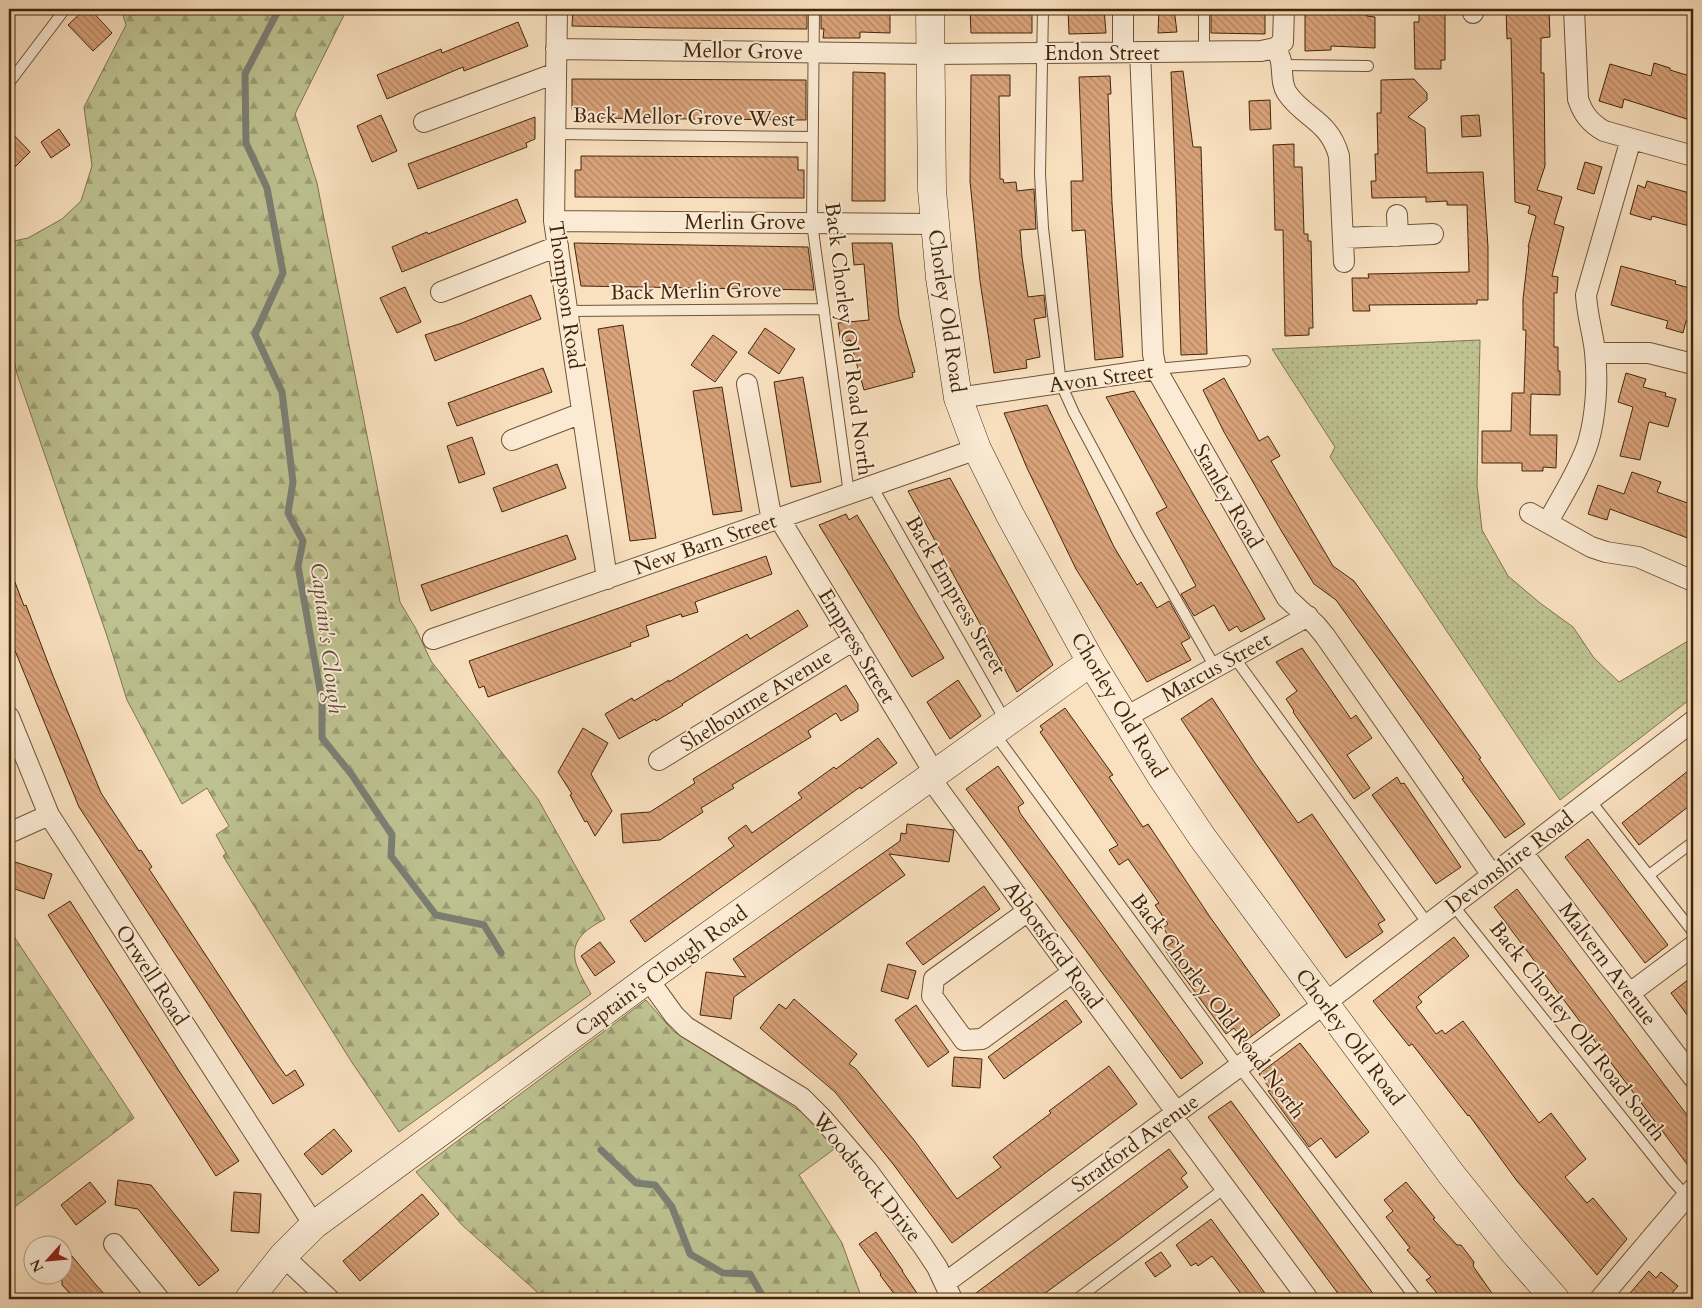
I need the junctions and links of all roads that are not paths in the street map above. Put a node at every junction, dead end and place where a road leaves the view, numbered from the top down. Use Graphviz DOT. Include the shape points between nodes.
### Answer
graph roads {
  1 [pos="65,9"];
  2 [pos="557,9"];
  3 [pos="814,9"];
  4 [pos="930,9"];
  5 [pos="1043,9"];
  6 [pos="1123,9"];
  7 [pos="1204,9"];
  8 [pos="1284,9"];
  9 [pos="1574,9"];
  10 [pos="556,49"];
  11 [pos="813,52"];
  12 [pos="1131,52"];
  13 [pos="1204,52"];
  14 [pos="1043,53"];
  15 [pos="930,54"];
  16 [pos="1278,57"];
  17 [pos="1368,66"];
  18 [pos="556,72"];
  19 [pos="9,83"];
  20 [pos="424,122"];
  21 [pos="555,134"];
  22 [pos="812,137"];
  23 [pos="1631,139"];
  24 [pos="1693,156"];
  25 [pos="1397,215"];
  26 [pos="554,221"];
  27 [pos="812,223"];
  28 [pos="935,224"];
  29 [pos="1433,234"];
  30 [pos="1398,236"];
  31 [pos="1344,238"];
  32 [pos="558,246"];
  33 [pos="1344,262"];
  34 [pos="442,292"];
  35 [pos="824,309"];
  36 [pos="567,311"];
  37 [pos="1595,353"];
  38 [pos="1245,361"];
  39 [pos="1693,364"];
  40 [pos="1156,369"];
  41 [pos="747,384"];
  42 [pos="1061,384"];
  43 [pos="958,398"];
  44 [pos="582,413"];
  45 [pos="512,440"];
  46 [pos="977,449"];
  47 [pos="872,486"];
  48 [pos="849,494"];
  49 [pos="776,520"];
  50 [pos="607,579"];
  51 [pos="1693,580"];
  52 [pos="1308,616"];
  53 [pos="433,640"];
  54 [pos="854,640"];
  55 [pos="1234,657"];
  56 [pos="1091,662"];
  57 [pos="1215,667"];
  58 [pos="9,717"];
  59 [pos="1124,718"];
  60 [pos="1693,721"];
  61 [pos="1000,727"];
  62 [pos="659,760"];
  63 [pos="932,776"];
  64 [pos="1590,800"];
  65 [pos="49,815"];
  66 [pos="9,833"];
  67 [pos="1693,842"];
  68 [pos="1522,852"];
  69 [pos="1492,875"];
  70 [pos="1649,875"];
  71 [pos="1453,905"];
  72 [pos="1028,911"];
  73 [pos="1428,924"];
  74 [pos="1693,932"];
  75 [pos="1693,946"];
  76 [pos="1073,972"];
  77 [pos="648,979"];
  78 [pos="1630,994"];
  79 [pos="1324,1004"];
  80 [pos="1239,1067"];
  81 [pos="1693,1076"];
  82 [pos="1174,1114"];
  83 [pos="1225,1188"];
  84 [pos="1691,1196"];
  85 [pos="314,1225"];
  86 [pos="114,1244"];
  87 [pos="283,1256"];
  88 [pos="948,1291"];
  89 [pos="159,1299"];
  90 [pos="249,1299"];
  91 [pos="329,1299"];
  92 [pos="1077,1299"];
  93 [pos="1308,1299"];
  94 [pos="1416,1299"];
  95 [pos="1555,1299"];
  96 [pos="1600,1299"];
  1 -- 19 [label="lane"];
  2 -- 10 [label="street, Thompson Road"];
  3 -- 11 [label="lane, Back Chorley Old Road North"];
  4 -- 15 [label="main road, Chorley Old Road"];
  5 -- 14 [label="lane"];
  6 -- 12 [label="street, Stanley Road"];
  7 -- 13 [label="lane"];
  8 -- 16 [label="street" via="1284,38"];
  9 -- 23 [label="street" via="1577,87 1582,110 1598,128"];
  10 -- 11 [label="street, Mellor Grove"];
  10 -- 18 [label="street, Thompson Road"];
  11 -- 15 [label="street, Mellor Grove"];
  11 -- 22 [label="lane, Back Chorley Old Road North"];
  12 -- 13 [label="street, Endon Street"];
  12 -- 14 [label="street, Endon Street"];
  12 -- 40 [label="street, Stanley Road"];
  13 -- 16 [label="street, Endon Street" via="1261,51"];
  14 -- 15 [label="street, Endon Street"];
  14 -- 42 [label="lane" via="1040,174"];
  15 -- 28 [label="main road, Chorley Old Road"];
  16 -- 17 [label="lane, Endon Street"];
  16 -- 31 [label="street" via="1286,91 1336,143"];
  18 -- 20 [label="street"];
  18 -- 21 [label="street, Thompson Road"];
  21 -- 22 [label="lane, Back Mellor Grove West"];
  21 -- 26 [label="street, Thompson Road"];
  22 -- 27 [label="lane, Back Chorley Old Road North"];
  23 -- 24 [label="street"];
  23 -- 37 [label="street" via="1586,295"];
  25 -- 30 [label="street"];
  26 -- 27 [label="street, Merlin Grove"];
  26 -- 32 [label="street, Thompson Road"];
  27 -- 28 [label="street, Merlin Grove"];
  27 -- 35 [label="lane, Back Chorley Old Road North"];
  28 -- 43 [label="main road, Chorley Old Road" via="945,320"];
  29 -- 30 [label="street"];
  30 -- 31 [label="street"];
  31 -- 33 [label="street"];
  32 -- 34 [label="street"];
  32 -- 36 [label="street, Thompson Road"];
  35 -- 36 [label="lane, Back Merlin Grove"];
  35 -- 48 [label="lane, Back Chorley Old Road North"];
  36 -- 44 [label="street, Thompson Road"];
  37 -- 39 [label="street" via="1650,352"];
  37 -- 51 [label="street" via="1595,404 1587,444 1581,460 1539,517 1591,547 1638,557"];
  38 -- 40 [label="lane, Avon Street"];
  40 -- 42 [label="street, Avon Street"];
  40 -- 52 [label="street, Stanley Road" via="1279,586 1287,598"];
  41 -- 49 [label="street"];
  42 -- 43 [label="street, Avon Street"];
  42 -- 57 [label="lane" via="1138,533"];
  43 -- 46 [label="main road, Chorley Old Road"];
  44 -- 45 [label="street"];
  44 -- 50 [label="street, Thompson Road"];
  46 -- 47 [label="street, New Barn Street"];
  46 -- 56 [label="main road, Chorley Old Road"];
  47 -- 48 [label="street, New Barn Street"];
  47 -- 61 [label="lane, Back Empress Street"];
  48 -- 49 [label="street, New Barn Street"];
  49 -- 50 [label="street, New Barn Street"];
  49 -- 54 [label="street, Empress Street"];
  50 -- 53 [label="street, New Barn Street"];
  52 -- 55 [label="street, Marcus Street"];
  52 -- 69 [label="street, Stanley Road"];
  54 -- 62 [label="street, Shelbourne Avenue"];
  54 -- 63 [label="street, Empress Street"];
  55 -- 57 [label="street, Marcus Street"];
  55 -- 73 [label="lane"];
  56 -- 59 [label="main road, Chorley Old Road"];
  56 -- 61 [label="main road, Captain's Clough Road"];
  57 -- 59 [label="street, Marcus Street"];
  58 -- 65 [label="street, Orwell Road"];
  59 -- 79 [label="main road, Chorley Old Road" via="1202,837"];
  60 -- 64 [label="street, Devonshire Road"];
  61 -- 63 [label="main road, Captain's Clough Road"];
  61 -- 80 [label="lane, Back Chorley Old Road North"];
  63 -- 72 [label="street, Abbotsford Road"];
  63 -- 77 [label="main road, Captain's Clough Road"];
  64 -- 68 [label="street, Devonshire Road"];
  64 -- 70 [label="lane"];
  65 -- 66 [label="street"];
  65 -- 85 [label="street, Orwell Road"];
  67 -- 70 [label="lane"];
  68 -- 69 [label="street, Devonshire Road"];
  68 -- 78 [label="street, Malvern Avenue"];
  69 -- 71 [label="street, Devonshire Road"];
  70 -- 74 [label="lane"];
  71 -- 73 [label="street, Devonshire Road"];
  71 -- 84 [label="lane, Back Chorley Old Road South" via="1672,1180"];
  72 -- 76 [label="street, Abbotsford Road"];
  72 -- 76 [label="street" via="934,979 932,996 964,1040 982,1039"];
  73 -- 79 [label="street, Devonshire Road"];
  75 -- 78 [label="street"];
  76 -- 82 [label="street, Abbotsford Road"];
  77 -- 85 [label="main road, Captain's Clough Road"];
  77 -- 88 [label="street, Woodstock Drive" via="686,1027 802,1098 822,1118 845,1143 923,1246"];
  78 -- 81 [label="street, Malvern Avenue"];
  79 -- 80 [label="street, Stratford Avenue"];
  79 -- 95 [label="main road, Chorley Old Road" via="1451,1174"];
  80 -- 82 [label="street, Stratford Avenue"];
  80 -- 94 [label="lane, Back Chorley Old Road North"];
  82 -- 83 [label="street, Abbotsford Road"];
  82 -- 88 [label="street, Stratford Avenue"];
  83 -- 92 [label="lane"];
  83 -- 93 [label="street, Abbotsford Road"];
  84 -- 96 [label="street"];
  85 -- 87 [label="main road, Captain's Clough Road"];
  86 -- 89 [label="street"];
  87 -- 90 [label="main road, Captain's Clough Road"];
  87 -- 91 [label="street"];
}
